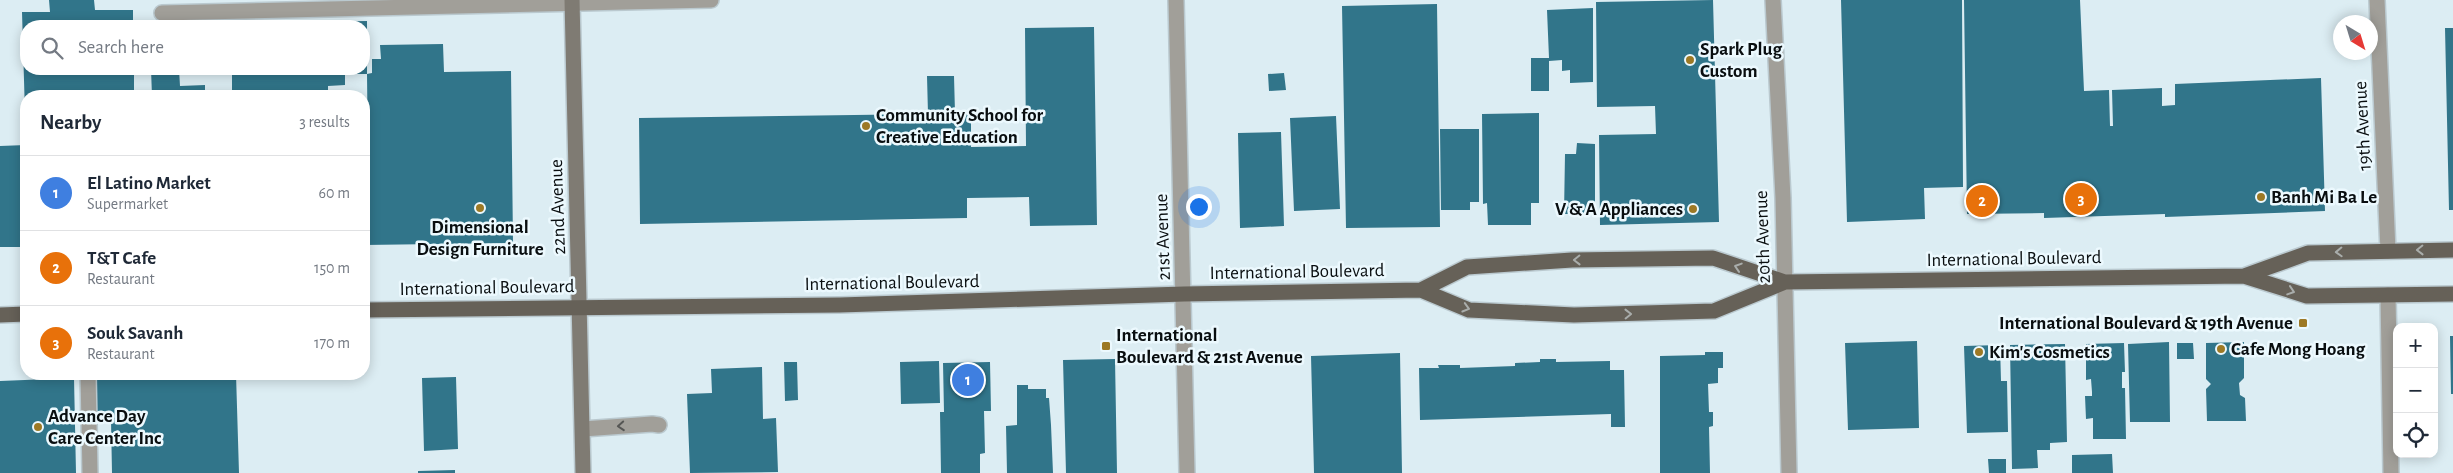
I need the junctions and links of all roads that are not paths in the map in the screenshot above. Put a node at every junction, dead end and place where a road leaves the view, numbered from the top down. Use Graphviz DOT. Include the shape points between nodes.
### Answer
graph roads {
  1 [pos="711,0"];
  2 [pos="1176,0"];
  3 [pos="1773,0"];
  4 [pos="2377,0"];
  5 [pos="572,1"];
  6 [pos="162,13"];
  7 [pos="2453,250"];
  8 [pos="2388,251"];
  9 [pos="2244,276"];
  10 [pos="1785,282"];
  11 [pos="1421,290"];
  12 [pos="1184,294"];
  13 [pos="2453,294"];
  14 [pos="2388,295"];
  15 [pos="581,307"];
  16 [pos="370,310"];
  17 [pos="20,314"];
  18 [pos="0,315"];
  19 [pos="88,380"];
  20 [pos="659,425"];
  21 [pos="583,429"];
  22 [pos="90,473"];
  23 [pos="583,473"];
  24 [pos="1188,473"];
  25 [pos="1789,473"];
  26 [pos="2390,473"];
  1 -- 5 [label="street"];
  2 -- 12 [label="street, 21st Avenue"];
  3 -- 10 [label="street, 20th Avenue"];
  4 -- 8 [label="street, 19th Avenue"];
  5 -- 6 [label="street"];
  5 -- 15 [label="main road, 22nd Avenue"];
  7 -- 8 [label="main road, International Boulevard, one-way"];
  8 -- 9 [label="main road, International Boulevard, one-way" via="2308,253"];
  9 -- 10 [label="main road, International Boulevard"];
  9 -- 14 [label="main road, International Boulevard, one-way" via="2307,296"];
  10 -- 11 [label="main road, International Boulevard, one-way" via="1713,258 1572,260 1467,267"];
  11 -- 10 [label="main road, International Boulevard, one-way" via="1469,310 1593,314 1714,312"];
  10 -- 25 [label="street, 20th Avenue"];
  11 -- 12 [label="main road, International Boulevard"];
  12 -- 15 [label="main road, International Boulevard" via="840,305"];
  12 -- 24 [label="street, 21st Avenue"];
  13 -- 14 [label="main road, International Boulevard"];
  14 -- 26 [label="street"];
  15 -- 16 [label="main road, International Boulevard"];
  15 -- 21 [label="main road, 22nd Avenue"];
  17 -- 18 [label="main road"];
  19 -- 22 [label="street"];
  20 -- 21 [label="street, one-way"];
  21 -- 23 [label="main road, 22nd Avenue"];
}
